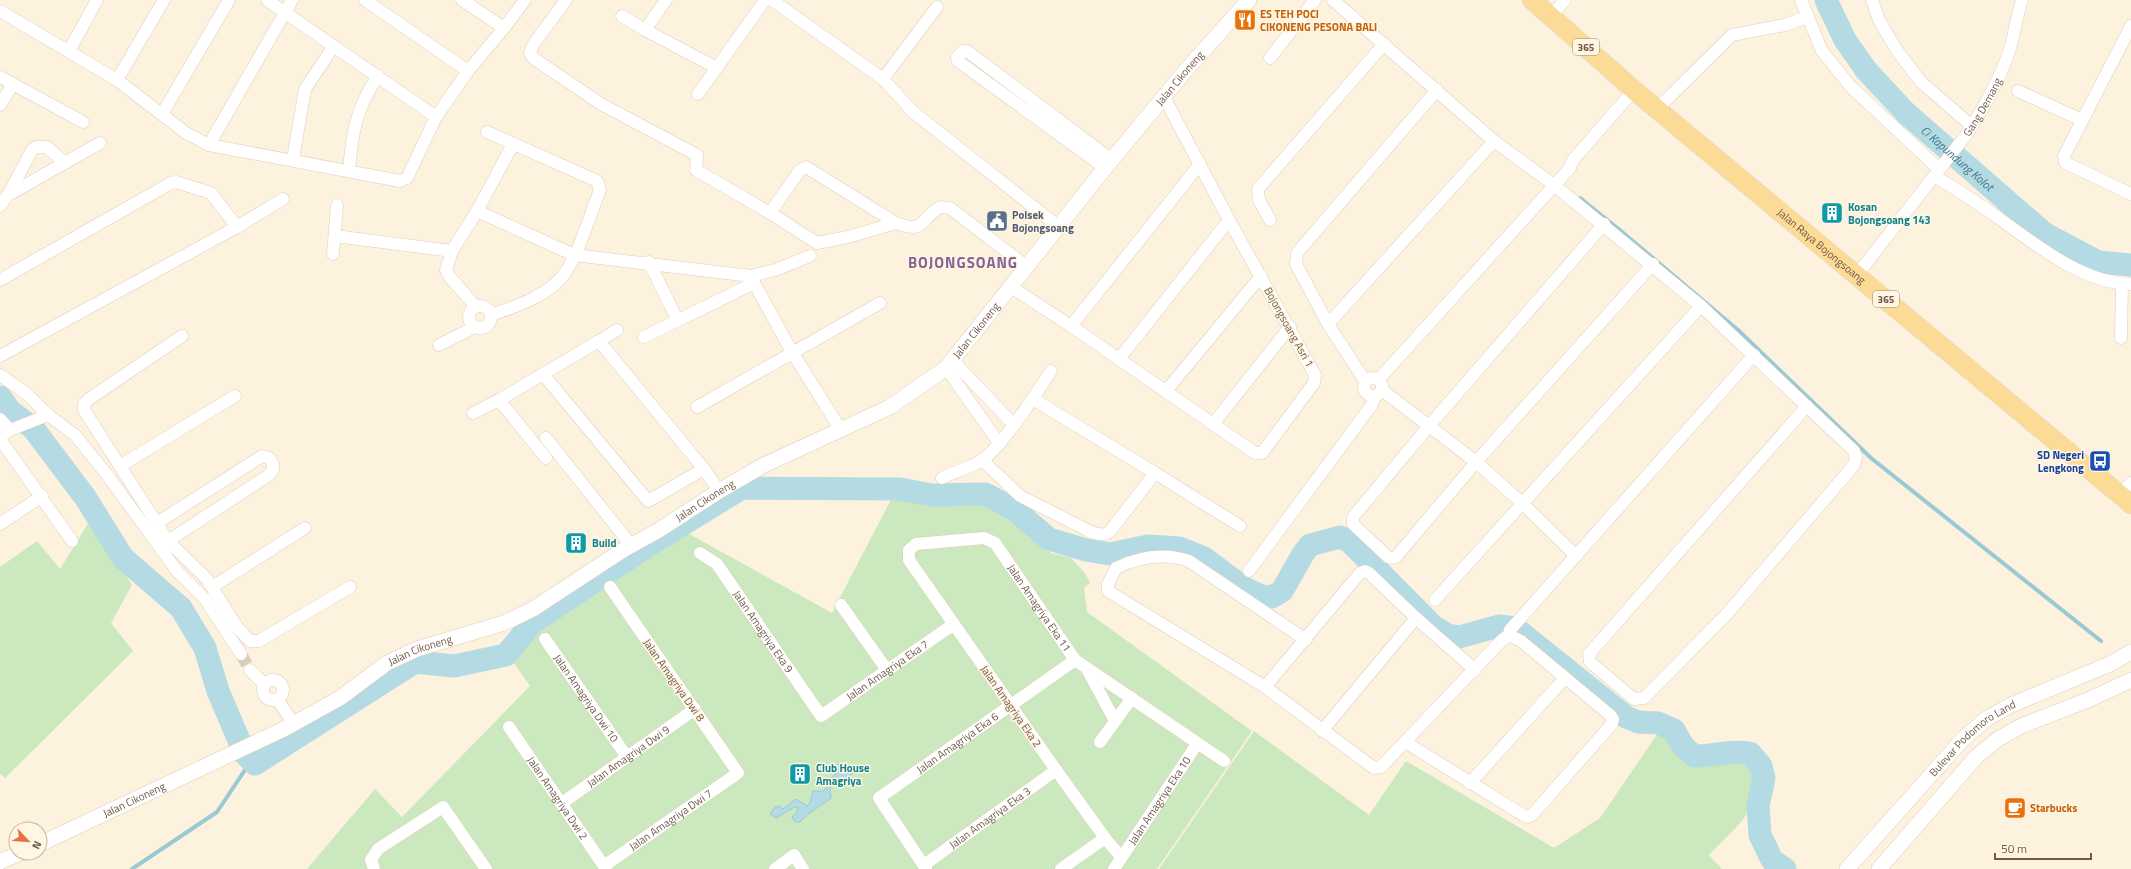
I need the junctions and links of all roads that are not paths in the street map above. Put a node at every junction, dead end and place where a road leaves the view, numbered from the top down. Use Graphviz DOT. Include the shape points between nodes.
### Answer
graph roads {
  1 [pos="164,0"];
  2 [pos="229,0"];
  3 [pos="267,0"];
  4 [pos="292,0"];
  5 [pos="365,0"];
  6 [pos="462,0"];
  7 [pos="526,0"];
  8 [pos="567,0"];
  9 [pos="666,0"];
  10 [pos="765,0"];
  11 [pos="772,0"];
  12 [pos="1249,0"];
  13 [pos="1315,0"];
  14 [pos="1333,0"];
  15 [pos="1532,0"];
  16 [pos="1565,0"];
  17 [pos="1801,0"];
  18 [pos="1872,0"];
  19 [pos="2022,0"];
  20 [pos="93,2"];
  21 [pos="937,7"];
  22 [pos="0,11"];
  23 [pos="285,12"];
  24 [pos="622,16"];
  25 [pos="1551,16"];
  26 [pos="1807,17"];
  27 [pos="2131,26"];
  28 [pos="504,28"];
  29 [pos="645,30"];
  30 [pos="1384,44"];
  31 [pos="334,46"];
  32 [pos="69,52"];
  33 [pos="1270,58"];
  34 [pos="717,68"];
  35 [pos="468,71"];
  36 [pos="378,76"];
  37 [pos="0,77"];
  38 [pos="883,79"];
  39 [pos="117,80"];
  40 [pos="12,84"];
  41 [pos="1437,90"];
  42 [pos="2018,91"];
  43 [pos="1637,92"];
  44 [pos="698,94"];
  45 [pos="1164,96"];
  46 [pos="0,105"];
  47 [pos="1658,109"];
  48 [pos="162,114"];
  49 [pos="436,117"];
  50 [pos="2082,120"];
  51 [pos="83,122"];
  52 [pos="1972,126"];
  53 [pos="488,132"];
  54 [pos="1494,141"];
  55 [pos="100,143"];
  56 [pos="513,144"];
  57 [pos="210,145"];
  58 [pos="293,159"];
  59 [pos="65,162"];
  60 [pos="1108,164"];
  61 [pos="1200,164"];
  62 [pos="349,170"];
  63 [pos="1939,170"];
  64 [pos="1554,185"];
  65 [pos="2131,194"];
  66 [pos="8,195"];
  67 [pos="283,199"];
  68 [pos="337,205"];
  69 [pos="0,206"];
  70 [pos="477,211"];
  71 [pos="770,213"];
  72 [pos="1229,220"];
  73 [pos="1270,220"];
  74 [pos="896,223"];
  75 [pos="1604,224"];
  76 [pos="237,227"];
  77 [pos="1059,227"];
  78 [pos="334,236"];
  79 [pos="452,251"];
  80 [pos="333,254"];
  81 [pos="574,255"];
  82 [pos="810,256"];
  83 [pos="649,262"];
  84 [pos="1653,264"];
  85 [pos="1027,267"];
  86 [pos="1857,275"];
  87 [pos="1261,276"];
  88 [pos="0,280"];
  89 [pos="753,280"];
  90 [pos="2127,284"];
  91 [pos="1011,287"];
  92 [pos="880,303"];
  93 [pos="1701,306"];
  94 [pos="476,307"];
  95 [pos="491,316"];
  96 [pos="677,319"];
  97 [pos="1328,324"];
  98 [pos="1071,326"];
  99 [pos="475,327"];
  100 [pos="1290,327"];
  101 [pos="617,330"];
  102 [pos="182,336"];
  103 [pos="644,336"];
  104 [pos="2121,338"];
  105 [pos="599,341"];
  106 [pos="439,344"];
  107 [pos="792,352"];
  108 [pos="1754,355"];
  109 [pos="0,356"];
  110 [pos="1119,359"];
  111 [pos="950,365"];
  112 [pos="1051,371"];
  113 [pos="0,374"];
  114 [pos="543,374"];
  115 [pos="1365,381"];
  116 [pos="1379,388"];
  117 [pos="1166,391"];
  118 [pos="236,396"];
  119 [pos="1033,398"];
  120 [pos="499,400"];
  121 [pos="697,406"];
  122 [pos="1807,406"];
  123 [pos="473,413"];
  124 [pos="48,415"];
  125 [pos="0,419"];
  126 [pos="1013,424"];
  127 [pos="1213,424"];
  128 [pos="1429,426"];
  129 [pos="841,430"];
  130 [pos="7,433"];
  131 [pos="546,438"];
  132 [pos="999,443"];
  133 [pos="546,458"];
  134 [pos="982,460"];
  135 [pos="1476,462"];
  136 [pos="120,466"];
  137 [pos="704,469"];
  138 [pos="1155,472"];
  139 [pos="942,478"];
  140 [pos="719,491"];
  141 [pos="2127,494"];
  142 [pos="42,496"];
  143 [pos="1522,503"];
  144 [pos="0,524"];
  145 [pos="1240,526"];
  146 [pos="305,528"];
  147 [pos="162,532"];
  148 [pos="152,539"];
  149 [pos="72,541"];
  150 [pos="995,543"];
  151 [pos="631,545"];
  152 [pos="700,553"];
  153 [pos="1576,556"];
  154 [pos="1249,571"];
  155 [pos="350,586"];
  156 [pos="212,587"];
  157 [pos="610,587"];
  158 [pos="1435,600"];
  159 [pos="841,605"];
  160 [pos="1416,618"];
  161 [pos="954,624"];
  162 [pos="1513,629"];
  163 [pos="545,639"];
  164 [pos="1306,640"];
  165 [pos="2131,652"];
  166 [pos="241,654"];
  167 [pos="1076,660"];
  168 [pos="1087,668"];
  169 [pos="250,670"];
  170 [pos="887,670"];
  171 [pos="1475,670"];
  172 [pos="1565,678"];
  173 [pos="2131,680"];
  174 [pos="1265,687"];
  175 [pos="1132,698"];
  176 [pos="1012,706"];
  177 [pos="695,709"];
  178 [pos="821,716"];
  179 [pos="1115,721"];
  180 [pos="294,724"];
  181 [pos="509,727"];
  182 [pos="1322,731"];
  183 [pos="1100,742"];
  184 [pos="1405,742"];
  185 [pos="1198,744"];
  186 [pos="627,757"];
  187 [pos="1224,761"];
  188 [pos="1056,770"];
  189 [pos="738,773"];
  190 [pos="1470,783"];
  191 [pos="562,803"];
  192 [pos="1105,838"];
  193 [pos="48,840"];
  194 [pos="1863,851"];
  195 [pos="1122,857"];
  196 [pos="605,867"];
  197 [pos="925,867"];
  198 [pos="1880,868"];
  199 [pos="374,869"];
  200 [pos="486,869"];
  201 [pos="775,869"];
  202 [pos="804,869"];
  203 [pos="1061,869"];
  204 [pos="1114,869"];
  205 [pos="1846,869"];
  1 -- 39 [label="street"];
  2 -- 48 [label="street"];
  3 -- 23 [label="street"];
  4 -- 23 [label="street"];
  5 -- 35 [label="street"];
  6 -- 28 [label="street"];
  7 -- 28 [label="street"];
  8 -- 71 [label="street" via="533,44 530,53 533,58 601,104 697,155 696,170"];
  9 -- 29 [label="street"];
  10 -- 34 [label="street"];
  11 -- 38 [label="street"];
  12 -- 45 [label="street, Jalan Cikoneng"];
  13 -- 33 [label="street"];
  14 -- 30 [label="street"];
  15 -- 25 [label="main road, Jalan Raya Bojongsoang / 365"];
  16 -- 25 [label="street"];
  17 -- 26 [label="street"];
  18 -- 52 [label="street" via="1879,20 1898,52 1921,82"];
  19 -- 52 [label="street, Gang Demang" via="2011,46 2002,70"];
  20 -- 32 [label="street"];
  21 -- 38 [label="street"];
  22 -- 32 [label="street"];
  23 -- 31 [label="street"];
  23 -- 57 [label="street"];
  24 -- 29 [label="street"];
  25 -- 43 [label="main road, Jalan Raya Bojongsoang / 365"];
  26 -- 47 [label="street" via="1784,25 1732,35"];
  26 -- 63 [label="street" via="1822,51 1851,87"];
  27 -- 50 [label="street"];
  28 -- 35 [label="street"];
  29 -- 34 [label="street"];
  30 -- 41 [label="street"];
  30 -- 73 [label="street" via="1258,189 1259,200"];
  31 -- 36 [label="street"];
  31 -- 58 [label="street" via="304,89"];
  32 -- 39 [label="street"];
  34 -- 44 [label="street"];
  35 -- 49 [label="street"];
  36 -- 49 [label="street"];
  36 -- 62 [label="street" via="367,92 355,121"];
  37 -- 40 [label="street"];
  38 -- 77 [label="street" via="912,112"];
  39 -- 48 [label="street"];
  40 -- 46 [label="street"];
  40 -- 51 [label="street"];
  41 -- 54 [label="street"];
  41 -- 97 [label="street" via="1297,253 1296,264"];
  42 -- 50 [label="street"];
  43 -- 47 [label="main road, Jalan Raya Bojongsoang / 365"];
  43 -- 64 [label="street" via="1578,164 1570,168"];
  45 -- 60 [label="street, Jalan Cikoneng"];
  45 -- 61 [label="street, Bojongsoang Asri 1"];
  47 -- 86 [label="main road, Jalan Raya Bojongsoang / 365"];
  48 -- 57 [label="street" via="186,133"];
  49 -- 62 [label="street" via="407,178 400,181"];
  50 -- 65 [label="street" via="2064,156 2065,162"];
  52 -- 63 [label="street, Gang Demang"];
  53 -- 56 [label="street"];
  54 -- 64 [label="street"];
  54 -- 97 [label="street"];
  55 -- 59 [label="street"];
  56 -- 70 [label="street"];
  56 -- 81 [label="street" via="597,180 600,185"];
  57 -- 58 [label="street"];
  58 -- 62 [label="street"];
  59 -- 66 [label="street"];
  59 -- 66 [label="street" via="47,147 36,147"];
  60 -- 60 [label="street" via="958,60 963,51 967,51"];
  60 -- 77 [label="street, Jalan Cikoneng"];
  61 -- 72 [label="street, Bojongsoang Asri 1"];
  61 -- 98 [label="street"];
  63 -- 86 [label="street, Gang Demang"];
  63 -- 90 [label="street" via="1962,192 2052,255 2088,274"];
  64 -- 75 [label="street"];
  64 -- 116 [label="street"];
  66 -- 69 [label="street"];
  67 -- 76 [label="street"];
  68 -- 78 [label="street"];
  70 -- 79 [label="street"];
  70 -- 81 [label="street"];
  71 -- 74 [label="street" via="817,243"];
  71 -- 74 [label="street" via="800,170 806,167"];
  72 -- 87 [label="street, Bojongsoang Asri 1"];
  72 -- 110 [label="street"];
  74 -- 85 [label="street" via="918,227 940,207 950,208"];
  75 -- 84 [label="street"];
  75 -- 128 [label="street"];
  76 -- 88 [label="street" via="210,193 176,182 171,183"];
  76 -- 109 [label="street"];
  77 -- 85 [label="street, Jalan Cikoneng"];
  78 -- 79 [label="street"];
  78 -- 80 [label="street"];
  79 -- 94 [label="street" via="446,270"];
  81 -- 83 [label="street"];
  81 -- 95 [label="street" via="561,278 524,302"];
  82 -- 89 [label="street"];
  83 -- 89 [label="street"];
  83 -- 96 [label="street"];
  84 -- 93 [label="street"];
  84 -- 135 [label="street"];
  85 -- 91 [label="street, Jalan Cikoneng"];
  86 -- 141 [label="main road, Jalan Raya Bojongsoang / 365"];
  87 -- 100 [label="street, Bojongsoang Asri 1"];
  87 -- 117 [label="street"];
  89 -- 96 [label="street"];
  89 -- 107 [label="street"];
  90 -- 104 [label="street"];
  91 -- 98 [label="street, Bojongsoang Asri 1"];
  91 -- 111 [label="street, Jalan Cikoneng"];
  92 -- 107 [label="street"];
  93 -- 108 [label="street"];
  93 -- 143 [label="street"];
  94 -- 95 [label="street" via="486,307"];
  94 -- 99 [label="street" via="472,309 469,319"];
  95 -- 99 [label="street" via="484,328"];
  96 -- 103 [label="street"];
  97 -- 115 [label="street"];
  98 -- 110 [label="street, Bojongsoang Asri 1"];
  99 -- 106 [label="street"];
  100 -- 127 [label="street"];
  100 -- 127 [label="street, Bojongsoang Asri 1" via="1316,380 1262,453 1255,453"];
  101 -- 105 [label="street"];
  102 -- 136 [label="street" via="84,404 84,410"];
  105 -- 114 [label="street"];
  105 -- 137 [label="street"];
  107 -- 121 [label="street"];
  107 -- 129 [label="street"];
  108 -- 122 [label="street"];
  108 -- 153 [label="street"];
  110 -- 117 [label="street, Bojongsoang Asri 1"];
  111 -- 126 [label="street"];
  111 -- 129 [label="street, Jalan Cikoneng" via="890,407"];
  111 -- 132 [label="street"];
  112 -- 119 [label="street"];
  113 -- 124 [label="street" via="27,394"];
  114 -- 120 [label="street"];
  114 -- 137 [label="street" via="648,501"];
  115 -- 116 [label="street" via="1374,377"];
  115 -- 116 [label="street" via="1363,389 1372,396"];
  116 -- 128 [label="street"];
  116 -- 154 [label="street" via="1371,406"];
  117 -- 127 [label="street, Bojongsoang Asri 1"];
  118 -- 136 [label="street"];
  119 -- 126 [label="street"];
  119 -- 138 [label="street"];
  120 -- 123 [label="street"];
  120 -- 133 [label="street"];
  122 -- 122 [label="street" via="1854,451 1854,465 1726,615 1644,698 1634,699 1590,662 1589,654"];
  124 -- 130 [label="street"];
  124 -- 148 [label="street" via="75,436 108,476"];
  125 -- 130 [label="street"];
  126 -- 132 [label="street"];
  128 -- 135 [label="street"];
  128 -- 135 [label="street" via="1352,520 1353,524 1388,556 1396,557"];
  129 -- 140 [label="street, Jalan Cikoneng" via="764,465"];
  130 -- 142 [label="street"];
  131 -- 151 [label="street"];
  132 -- 134 [label="street"];
  134 -- 138 [label="street" via="1020,496 1091,532 1103,535 1108,534"];
  134 -- 139 [label="street"];
  135 -- 143 [label="street"];
  136 -- 147 [label="street"];
  137 -- 140 [label="street"];
  138 -- 145 [label="street"];
  140 -- 151 [label="street, Jalan Cikoneng"];
  142 -- 144 [label="street"];
  142 -- 149 [label="street"];
  143 -- 153 [label="street"];
  143 -- 158 [label="street"];
  146 -- 156 [label="street"];
  147 -- 147 [label="street" via="269,475 274,464 269,458 262,456"];
  147 -- 148 [label="street"];
  147 -- 156 [label="street"];
  148 -- 166 [label="street" via="177,571 205,599"];
  150 -- 161 [label="street, Jalan Amagriya Eka 2" via="984,538 916,544 909,550 909,560"];
  150 -- 167 [label="street, Jalan Amagriya Eka 11"];
  151 -- 180 [label="street, Jalan Cikoneng" via="534,609 504,622 417,649 388,663 340,698"];
  152 -- 178 [label="street, Jalan Amagriya Eka 9" via="717,564"];
  153 -- 162 [label="street"];
  155 -- 156 [label="street" via="259,641 250,641 237,627"];
  157 -- 177 [label="street, Jalan Amagriya Dwi 8"];
  159 -- 170 [label="street"];
  160 -- 164 [label="street" via="1365,571 1360,573"];
  160 -- 171 [label="street"];
  160 -- 182 [label="street"];
  161 -- 170 [label="street, Jalan Amagriya Eka 7"];
  161 -- 176 [label="street, Jalan Amagriya Eka 2"];
  162 -- 171 [label="street"];
  162 -- 172 [label="street" via="1521,642"];
  163 -- 186 [label="street, Jalan Amagriya Dwi 10"];
  164 -- 174 [label="street"];
  164 -- 174 [label="street" via="1189,561 1174,556 1157,557 1129,562 1116,568 1108,584 1108,591"];
  165 -- 194 [label="street, Bulevar Podomoro Land" via="2110,664 2011,705 1986,719 1963,739"];
  167 -- 168 [label="street, Jalan Amagriya Eka 11"];
  167 -- 176 [label="street, Jalan Amagriya Eka 6"];
  168 -- 175 [label="street, Jalan Amagriya Eka 11"];
  168 -- 179 [label="street, Jalan Amagriya Eka 11"];
  169 -- 180 [label="street" via="264,684 265,697 277,699"];
  170 -- 178 [label="street, Jalan Amagriya Eka 7"];
  171 -- 184 [label="street"];
  172 -- 190 [label="street"];
  172 -- 190 [label="street" via="1610,714 1612,724 1532,815 1523,815"];
  173 -- 198 [label="street, Bulevar Podomoro Land" via="2022,726 1998,739 1977,756"];
  174 -- 182 [label="street"];
  175 -- 179 [label="street"];
  175 -- 185 [label="street, Jalan Amagriya Eka 11"];
  176 -- 188 [label="street, Jalan Amagriya Eka 2"];
  176 -- 197 [label="street, Jalan Amagriya Eka 6" via="879,798"];
  177 -- 186 [label="street, Jalan Amagriya Dwi 9"];
  177 -- 189 [label="street, Jalan Amagriya Dwi 8"];
  179 -- 183 [label="street"];
  180 -- 193 [label="street, Jalan Cikoneng"];
  181 -- 191 [label="street, Jalan Amagriya Dwi 2"];
  182 -- 184 [label="street" via="1377,769"];
  184 -- 190 [label="street"];
  185 -- 187 [label="street, Jalan Amagriya Eka 11"];
  185 -- 195 [label="street, Jalan Amagriya Eka 10"];
  186 -- 191 [label="street, Jalan Amagriya Dwi 9"];
  188 -- 192 [label="street, Jalan Amagriya Eka 2"];
  188 -- 197 [label="street, Jalan Amagriya Eka 3"];
  189 -- 196 [label="street, Jalan Amagriya Dwi 7"];
  191 -- 196 [label="street, Jalan Amagriya Dwi 2"];
  192 -- 195 [label="street, Jalan Amagriya Eka 2"];
  192 -- 203 [label="street"];
  194 -- 198 [label="street"];
  194 -- 205 [label="street, Bulevar Podomoro Land"];
  195 -- 204 [label="street, Jalan Amagriya Eka 10"];
  199 -- 200 [label="street" via="371,860 378,849 443,807"];
  201 -- 202 [label="street" via="794,855"];
}
